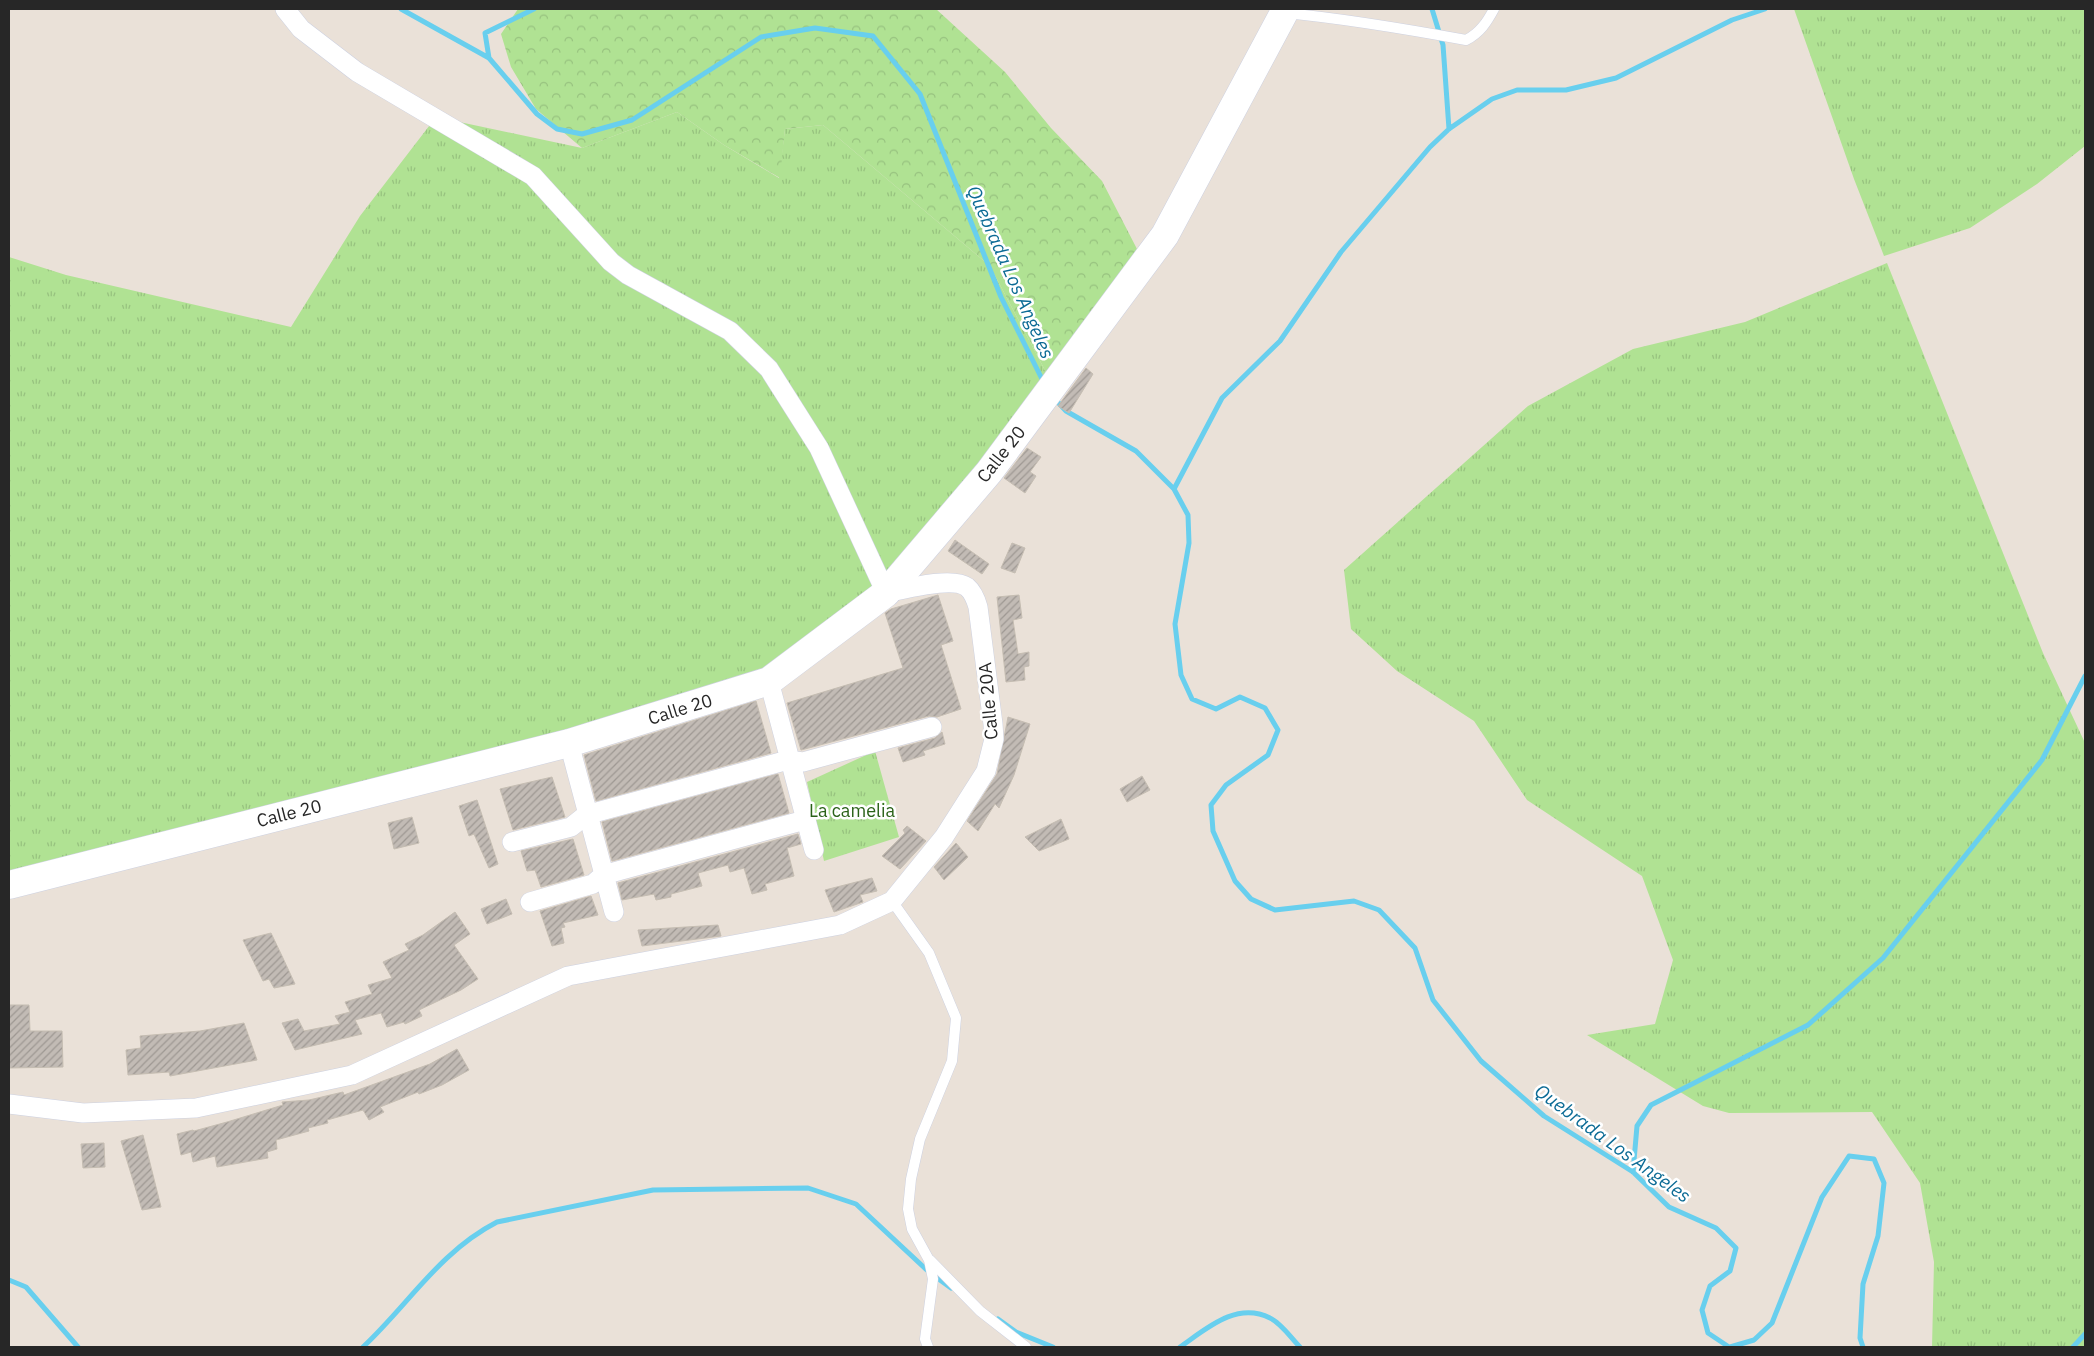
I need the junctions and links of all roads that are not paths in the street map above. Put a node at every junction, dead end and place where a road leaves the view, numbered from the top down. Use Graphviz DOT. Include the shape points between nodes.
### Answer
graph roads {
  1 [pos="285,9"];
  2 [pos="1494,9"];
  3 [pos="1286,11"];
  4 [pos="886,592"];
  5 [pos="769,681"];
  6 [pos="932,727"];
  7 [pos="569,743"];
  8 [pos="788,760"];
  9 [pos="586,815"];
  10 [pos="805,820"];
  11 [pos="512,842"];
  12 [pos="814,850"];
  13 [pos="603,874"];
  14 [pos="9,885"];
  15 [pos="530,902"];
  16 [pos="892,902"];
  17 [pos="614,912"];
  18 [pos="9,1104"];
  19 [pos="929,1260"];
  20 [pos="928,1347"];
  21 [pos="1026,1347"];
  1 -- 4 [label="street" via="300,29 356,72 533,176 611,262 628,275 730,331 769,369 819,448"];
  2 -- 3 [label="lane" via="1485,25 1466,40"];
  3 -- 4 [label="main road, Calle 20" via="1165,235 989,472"];
  4 -- 5 [label="main road, Calle 20"];
  4 -- 16 [label="street, Calle 20A" via="954,581 967,587 974,596 994,739 986,771 976,787 944,836"];
  5 -- 7 [label="main road, Calle 20"];
  5 -- 8 [label="street"];
  6 -- 8 [label="street" via="803,762"];
  7 -- 9 [label="street"];
  7 -- 14 [label="main road, Calle 20"];
  8 -- 9 [label="street"];
  8 -- 10 [label="street"];
  9 -- 11 [label="street" via="571,827"];
  9 -- 13 [label="street"];
  10 -- 12 [label="street"];
  10 -- 13 [label="street"];
  13 -- 15 [label="street" via="593,884"];
  13 -- 17 [label="street"];
  16 -- 18 [label="street" via="840,925 568,976 352,1075 196,1108 83,1113"];
  16 -- 19 [label="lane" via="929,953 956,1018 952,1061 920,1139 911,1179 909,1216 912,1229"];
  19 -- 20 [label="lane" via="933,1278 926,1338"];
  19 -- 21 [label="lane" via="980,1311"];
}
